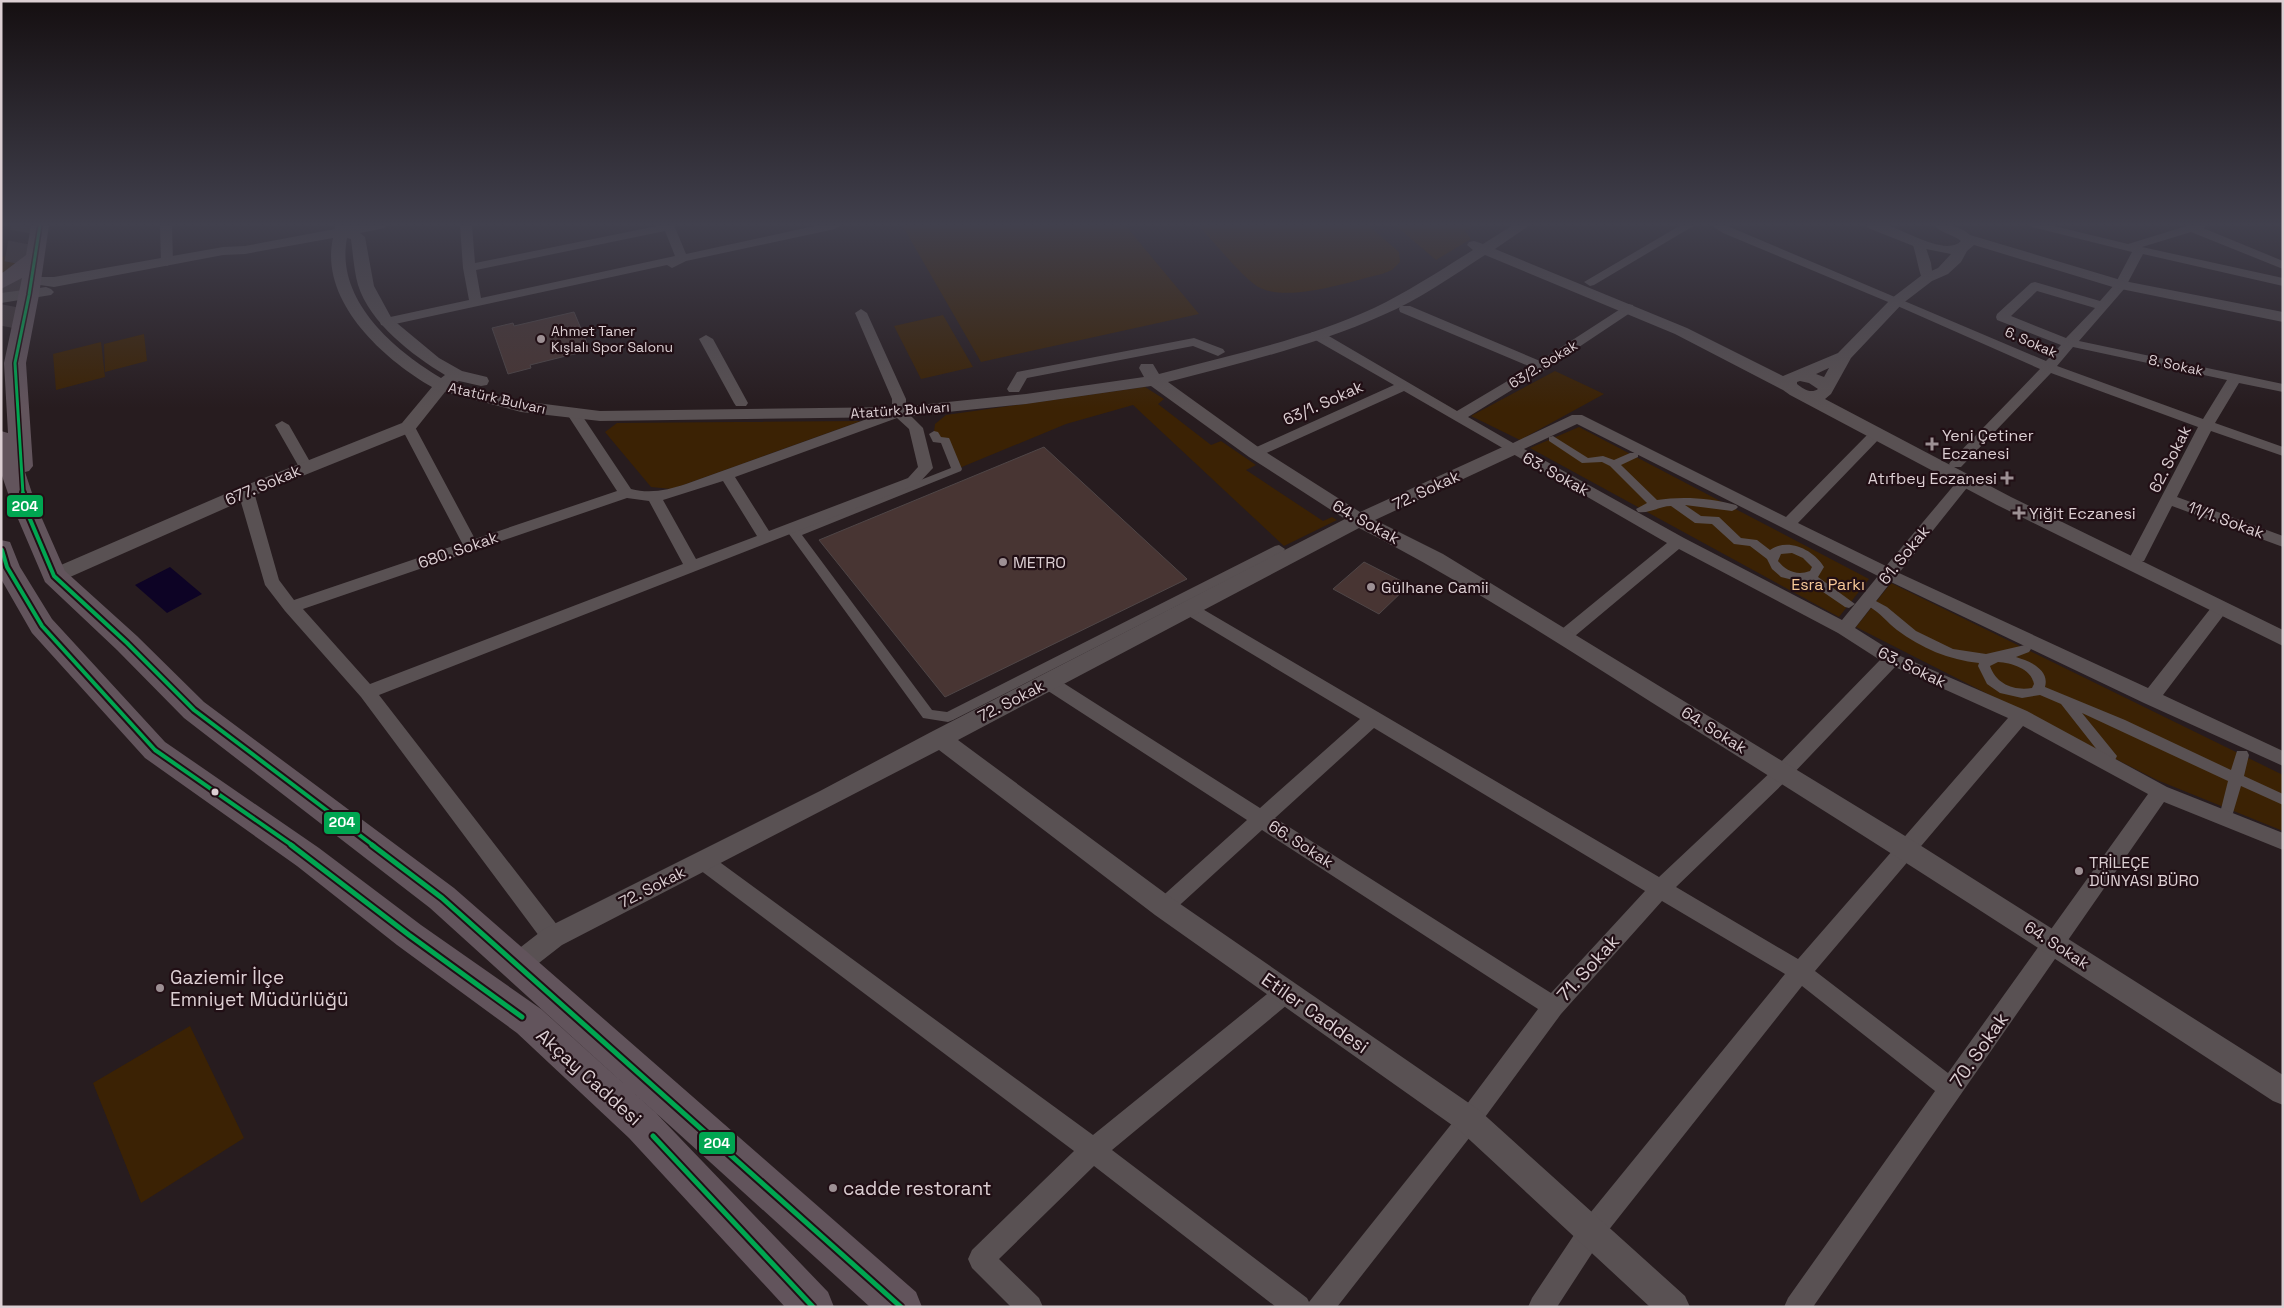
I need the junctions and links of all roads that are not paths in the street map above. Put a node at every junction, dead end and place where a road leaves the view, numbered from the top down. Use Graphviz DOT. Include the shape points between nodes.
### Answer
graph roads {
  1 [pos="38,286"];
  2 [pos="43,286"];
  3 [pos="345,286"];
  4 [pos="366,286"];
  5 [pos="473,286"];
  6 [pos="554,286"];
  7 [pos="585,286"];
  8 [pos="1400,286"];
  9 [pos="1423,286"];
  10 [pos="1577,286"];
  11 [pos="1598,286"];
  12 [pos="1861,286"];
  13 [pos="1917,286"];
  14 [pos="2035,286"];
  15 [pos="2035,286"];
  16 [pos="2120,286"];
  17 [pos="2126,286"];
  18 [pos="30,288"];
  19 [pos="367,289"];
  20 [pos="346,294"];
  21 [pos="1,298"];
  22 [pos="1897,301"];
  23 [pos="476,303"];
  24 [pos="2103,306"];
  25 [pos="1628,308"];
  26 [pos="1406,309"];
  27 [pos="861,313"];
  28 [pos="2283,317"];
  29 [pos="389,325"];
  30 [pos="1317,335"];
  31 [pos="706,339"];
  32 [pos="2069,342"];
  33 [pos="1218,352"];
  34 [pos="1844,356"];
  35 [pos="1541,366"];
  36 [pos="2048,368"];
  37 [pos="1151,374"];
  38 [pos="2235,378"];
  39 [pos="449,380"];
  40 [pos="1797,383"];
  41 [pos="1404,386"];
  42 [pos="2283,388"];
  43 [pos="1014,389"];
  44 [pos="1826,390"];
  45 [pos="741,403"];
  46 [pos="899,406"];
  47 [pos="574,414"];
  48 [pos="1457,417"];
  49 [pos="282,425"];
  50 [pos="2206,426"];
  51 [pos="408,427"];
  52 [pos="934,434"];
  53 [pos="1876,434"];
  54 [pos="1,438"];
  55 [pos="1553,439"];
  56 [pos="1513,450"];
  57 [pos="1255,452"];
  58 [pos="2283,452"];
  59 [pos="1634,456"];
  60 [pos="1614,464"];
  61 [pos="1956,464"];
  62 [pos="306,467"];
  63 [pos="726,475"];
  64 [pos="1965,481"];
  65 [pos="246,492"];
  66 [pos="626,493"];
  67 [pos="654,498"];
  68 [pos="2168,499"];
  69 [pos="1672,501"];
  70 [pos="1655,504"];
  71 [pos="24,505"];
  72 [pos="1732,507"];
  73 [pos="1642,509"];
  74 [pos="1359,520"];
  75 [pos="1788,524"];
  76 [pos="766,538"];
  77 [pos="1678,542"];
  78 [pos="2283,542"];
  79 [pos="471,546"];
  80 [pos="1,548"];
  81 [pos="1279,549"];
  82 [pos="1772,557"];
  83 [pos="2138,557"];
  84 [pos="692,566"];
  85 [pos="1888,574"];
  86 [pos="54,576"];
  87 [pos="1810,577"];
  88 [pos="1849,604"];
  89 [pos="1874,604"];
  90 [pos="291,607"];
  91 [pos="1188,608"];
  92 [pos="2220,608"];
  93 [pos="1844,629"];
  94 [pos="2283,629"];
  95 [pos="1564,637"];
  96 [pos="2283,639"];
  97 [pos="2026,649"];
  98 [pos="1892,659"];
  99 [pos="1991,659"];
  100 [pos="1048,682"];
  101 [pos="2038,689"];
  102 [pos="367,692"];
  103 [pos="2150,698"];
  104 [pos="2066,702"];
  105 [pos="2020,716"];
  106 [pos="1374,718"];
  107 [pos="939,738"];
  108 [pos="2242,755"];
  109 [pos="2110,756"];
  110 [pos="2283,759"];
  111 [pos="1782,772"];
  112 [pos="2235,778"];
  113 [pos="2160,792"];
  114 [pos="2283,800"];
  115 [pos="2228,809"];
  116 [pos="1263,819"];
  117 [pos="2283,842"];
  118 [pos="1906,849"];
  119 [pos="703,861"];
  120 [pos="1661,888"];
  121 [pos="1164,907"];
  122 [pos="553,937"];
  123 [pos="2054,944"];
  124 [pos="517,965"];
  125 [pos="1800,972"];
  126 [pos="1285,993"];
  127 [pos="1553,1007"];
  128 [pos="1951,1089"];
  129 [pos="2283,1091"];
  130 [pos="1469,1120"];
  131 [pos="1093,1150"];
  132 [pos="1591,1232"];
  133 [pos="813,1307"];
  134 [pos="901,1307"];
  135 [pos="1030,1307"];
  136 [pos="1298,1307"];
  137 [pos="1320,1307"];
  138 [pos="1541,1307"];
  139 [pos="1674,1307"];
  140 [pos="1797,1307"];
  1 -- 18 [label="street"];
  2 -- 18 [label="street"];
  3 -- 20 [label="street, Atatürk Bulvarı"];
  4 -- 19 [label="street, Atatürk Bulvarı"];
  5 -- 23 [label="street"];
  6 -- 23 [label="street"];
  7 -- 29 [label="street"];
  8 -- 33 [label="street, Atatürk Bulvarı" via="1344,312"];
  9 -- 30 [label="street, Atatürk Bulvarı" via="1378,312"];
  10 -- 25 [label="street"];
  11 -- 40 [label="street"];
  12 -- 22 [label="street, 6. Sokak"];
  13 -- 22 [label="street"];
  14 -- 32 [label="street, 8. Sokak" via="2002,317"];
  15 -- 24 [label="street, 8. Sokak"];
  16 -- 24 [label="street"];
  17 -- 28 [label="street"];
  18 -- 21 [label="street"];
  18 -- 71 [label="highway" via="15,362"];
  19 -- 20 [label="street"];
  19 -- 29 [label="street, Atatürk Bulvarı"];
  20 -- 39 [label="street, Atatürk Bulvarı" via="369,328 401,357"];
  22 -- 34 [label="street"];
  22 -- 36 [label="street, 6. Sokak"];
  23 -- 29 [label="street"];
  24 -- 32 [label="street"];
  25 -- 35 [label="street, 63/2. Sokak"];
  25 -- 40 [label="street"];
  26 -- 35 [label="street"];
  27 -- 46 [label="street"];
  29 -- 39 [label="street, Atatürk Bulvarı" via="433,361"];
  30 -- 37 [label="street, Atatürk Bulvarı" via="1258,353"];
  30 -- 41 [label="street"];
  31 -- 45 [label="street"];
  32 -- 36 [label="street"];
  32 -- 38 [label="street, 8. Sokak"];
  33 -- 37 [label="street, Atatürk Bulvarı"];
  33 -- 43 [label="street" via="1194,342 1022,375"];
  34 -- 40 [label="street"];
  34 -- 44 [label="street"];
  35 -- 48 [label="street, 63/2. Sokak"];
  36 -- 50 [label="street, 6. Sokak"];
  36 -- 61 [label="street"];
  37 -- 43 [label="street, Atatürk Bulvarı"];
  37 -- 46 [label="street, Atatürk Bulvarı" via="1026,399"];
  37 -- 57 [label="street, 64. Sokak"];
  38 -- 42 [label="street, 8. Sokak"];
  38 -- 50 [label="street, 62. Sokak"];
  39 -- 45 [label="street, Atatürk Bulvarı" via="608,403"];
  39 -- 47 [label="street, Atatürk Bulvarı" via="498,401"];
  39 -- 51 [label="street, 677. Sokak"];
  40 -- 44 [label="street" via="1817,380"];
  40 -- 53 [label="street"];
  41 -- 48 [label="street"];
  41 -- 57 [label="street, 63/1. Sokak"];
  43 -- 46 [label="street, Atatürk Bulvarı"];
  44 -- 61 [label="street" via="1847,406"];
  45 -- 46 [label="street, Atatürk Bulvarı"];
  46 -- 47 [label="street, Atatürk Bulvarı" via="736,416"];
  46 -- 63 [label="street"];
  46 -- 76 [label="street" via="916,428 926,468 913,481"];
  47 -- 66 [label="street"];
  48 -- 56 [label="street"];
  49 -- 62 [label="street"];
  50 -- 58 [label="street, 6. Sokak"];
  50 -- 68 [label="street, 62. Sokak"];
  51 -- 62 [label="street, 677. Sokak"];
  51 -- 79 [label="street"];
  52 -- 81 [label="street" via="936,440 945,440 956,469 795,534 928,715 948,717"];
  53 -- 64 [label="street"];
  53 -- 75 [label="street"];
  54 -- 71 [label="highway, Akçay Caddesi"];
  55 -- 60 [label="street" via="1586,461 1603,459"];
  56 -- 74 [label="street, 72. Sokak"];
  56 -- 75 [label="street, 63. Sokak" via="1578,418"];
  56 -- 77 [label="street, 63. Sokak"];
  57 -- 74 [label="street, 64. Sokak"];
  59 -- 60 [label="street"];
  60 -- 70 [label="street"];
  61 -- 83 [label="street"];
  62 -- 65 [label="street, 677. Sokak"];
  63 -- 67 [label="street"];
  63 -- 76 [label="street"];
  64 -- 85 [label="street, 61. Sokak"];
  64 -- 92 [label="street"];
  65 -- 86 [label="street, 677. Sokak"];
  65 -- 90 [label="street" via="271,581"];
  66 -- 67 [label="street"];
  66 -- 79 [label="street, 680. Sokak"];
  67 -- 84 [label="street"];
  68 -- 78 [label="street, 11/1. Sokak"];
  68 -- 83 [label="street, 62. Sokak"];
  69 -- 70 [label="street"];
  69 -- 72 [label="street"];
  69 -- 82 [label="street" via="1700,520 1715,520 1738,542 1753,542"];
  70 -- 73 [label="street"];
  71 -- 86 [label="highway, Akçay Caddesi"];
  74 -- 91 [label="street, 72. Sokak"];
  74 -- 95 [label="street, 64. Sokak" via="1436,559"];
  75 -- 85 [label="street, 63. Sokak"];
  76 -- 84 [label="street"];
  77 -- 93 [label="street, 63. Sokak"];
  77 -- 95 [label="street"];
  79 -- 90 [label="street, 680. Sokak"];
  80 -- 133 [label="highway, Akçay Caddesi" via="7,567 42,626 155,750 308,857 528,1022 642,1125"];
  82 -- 87 [label="street" via="1775,566 1788,575"];
  82 -- 87 [label="street" via="1778,550 1785,549 1806,554 1818,567 1816,574"];
  83 -- 94 [label="street"];
  84 -- 102 [label="street"];
  85 -- 93 [label="street, 61. Sokak"];
  85 -- 103 [label="street, 63. Sokak"];
  86 -- 124 [label="highway, Akçay Caddesi" via="194,710 351,831 398,863"];
  87 -- 88 [label="street"];
  89 -- 99 [label="street" via="1885,609 1899,625 1922,642 1948,653"];
  90 -- 102 [label="street"];
  91 -- 100 [label="street, 72. Sokak"];
  91 -- 106 [label="street"];
  92 -- 96 [label="street"];
  92 -- 103 [label="street"];
  93 -- 98 [label="street, 63. Sokak"];
  95 -- 111 [label="street, 64. Sokak"];
  97 -- 99 [label="street"];
  98 -- 105 [label="street, 63. Sokak"];
  98 -- 111 [label="street, 71. Sokak"];
  99 -- 101 [label="street" via="2005,657 2023,663 2037,674 2040,680"];
  99 -- 101 [label="street" via="1986,662 1985,672 1995,684 2022,694"];
  100 -- 107 [label="street, 72. Sokak"];
  100 -- 116 [label="street, 66. Sokak"];
  101 -- 104 [label="street"];
  102 -- 122 [label="street"];
  103 -- 110 [label="street, 63. Sokak"];
  104 -- 109 [label="street"];
  104 -- 112 [label="street"];
  105 -- 113 [label="street, 63. Sokak"];
  105 -- 118 [label="street"];
  106 -- 116 [label="street"];
  106 -- 120 [label="street"];
  107 -- 119 [label="street, 72. Sokak"];
  107 -- 121 [label="street, Etiler Caddesi"];
  108 -- 112 [label="street"];
  111 -- 118 [label="street, 64. Sokak"];
  111 -- 120 [label="street, 71. Sokak"];
  112 -- 114 [label="street"];
  112 -- 115 [label="street"];
  113 -- 117 [label="street, 63. Sokak"];
  113 -- 123 [label="street, 70. Sokak"];
  116 -- 121 [label="street"];
  116 -- 127 [label="street, 66. Sokak"];
  118 -- 123 [label="street, 64. Sokak"];
  118 -- 125 [label="street"];
  119 -- 122 [label="street, 72. Sokak"];
  119 -- 131 [label="street"];
  120 -- 125 [label="street"];
  120 -- 127 [label="street, 71. Sokak"];
  121 -- 126 [label="street, Etiler Caddesi"];
  122 -- 124 [label="street, 72. Sokak"];
  123 -- 128 [label="street, 70. Sokak"];
  123 -- 129 [label="street, 64. Sokak"];
  124 -- 134 [label="highway, Akçay Caddesi"];
  125 -- 128 [label="street"];
  125 -- 132 [label="street"];
  126 -- 130 [label="street, Etiler Caddesi"];
  126 -- 131 [label="street"];
  127 -- 130 [label="street, 71. Sokak"];
  128 -- 140 [label="street, 70. Sokak"];
  130 -- 132 [label="street, Etiler Caddesi"];
  130 -- 137 [label="street, 71. Sokak"];
  131 -- 135 [label="street" via="981,1259"];
  131 -- 136 [label="street"];
  132 -- 138 [label="street"];
  132 -- 139 [label="street, Etiler Caddesi"];
}
